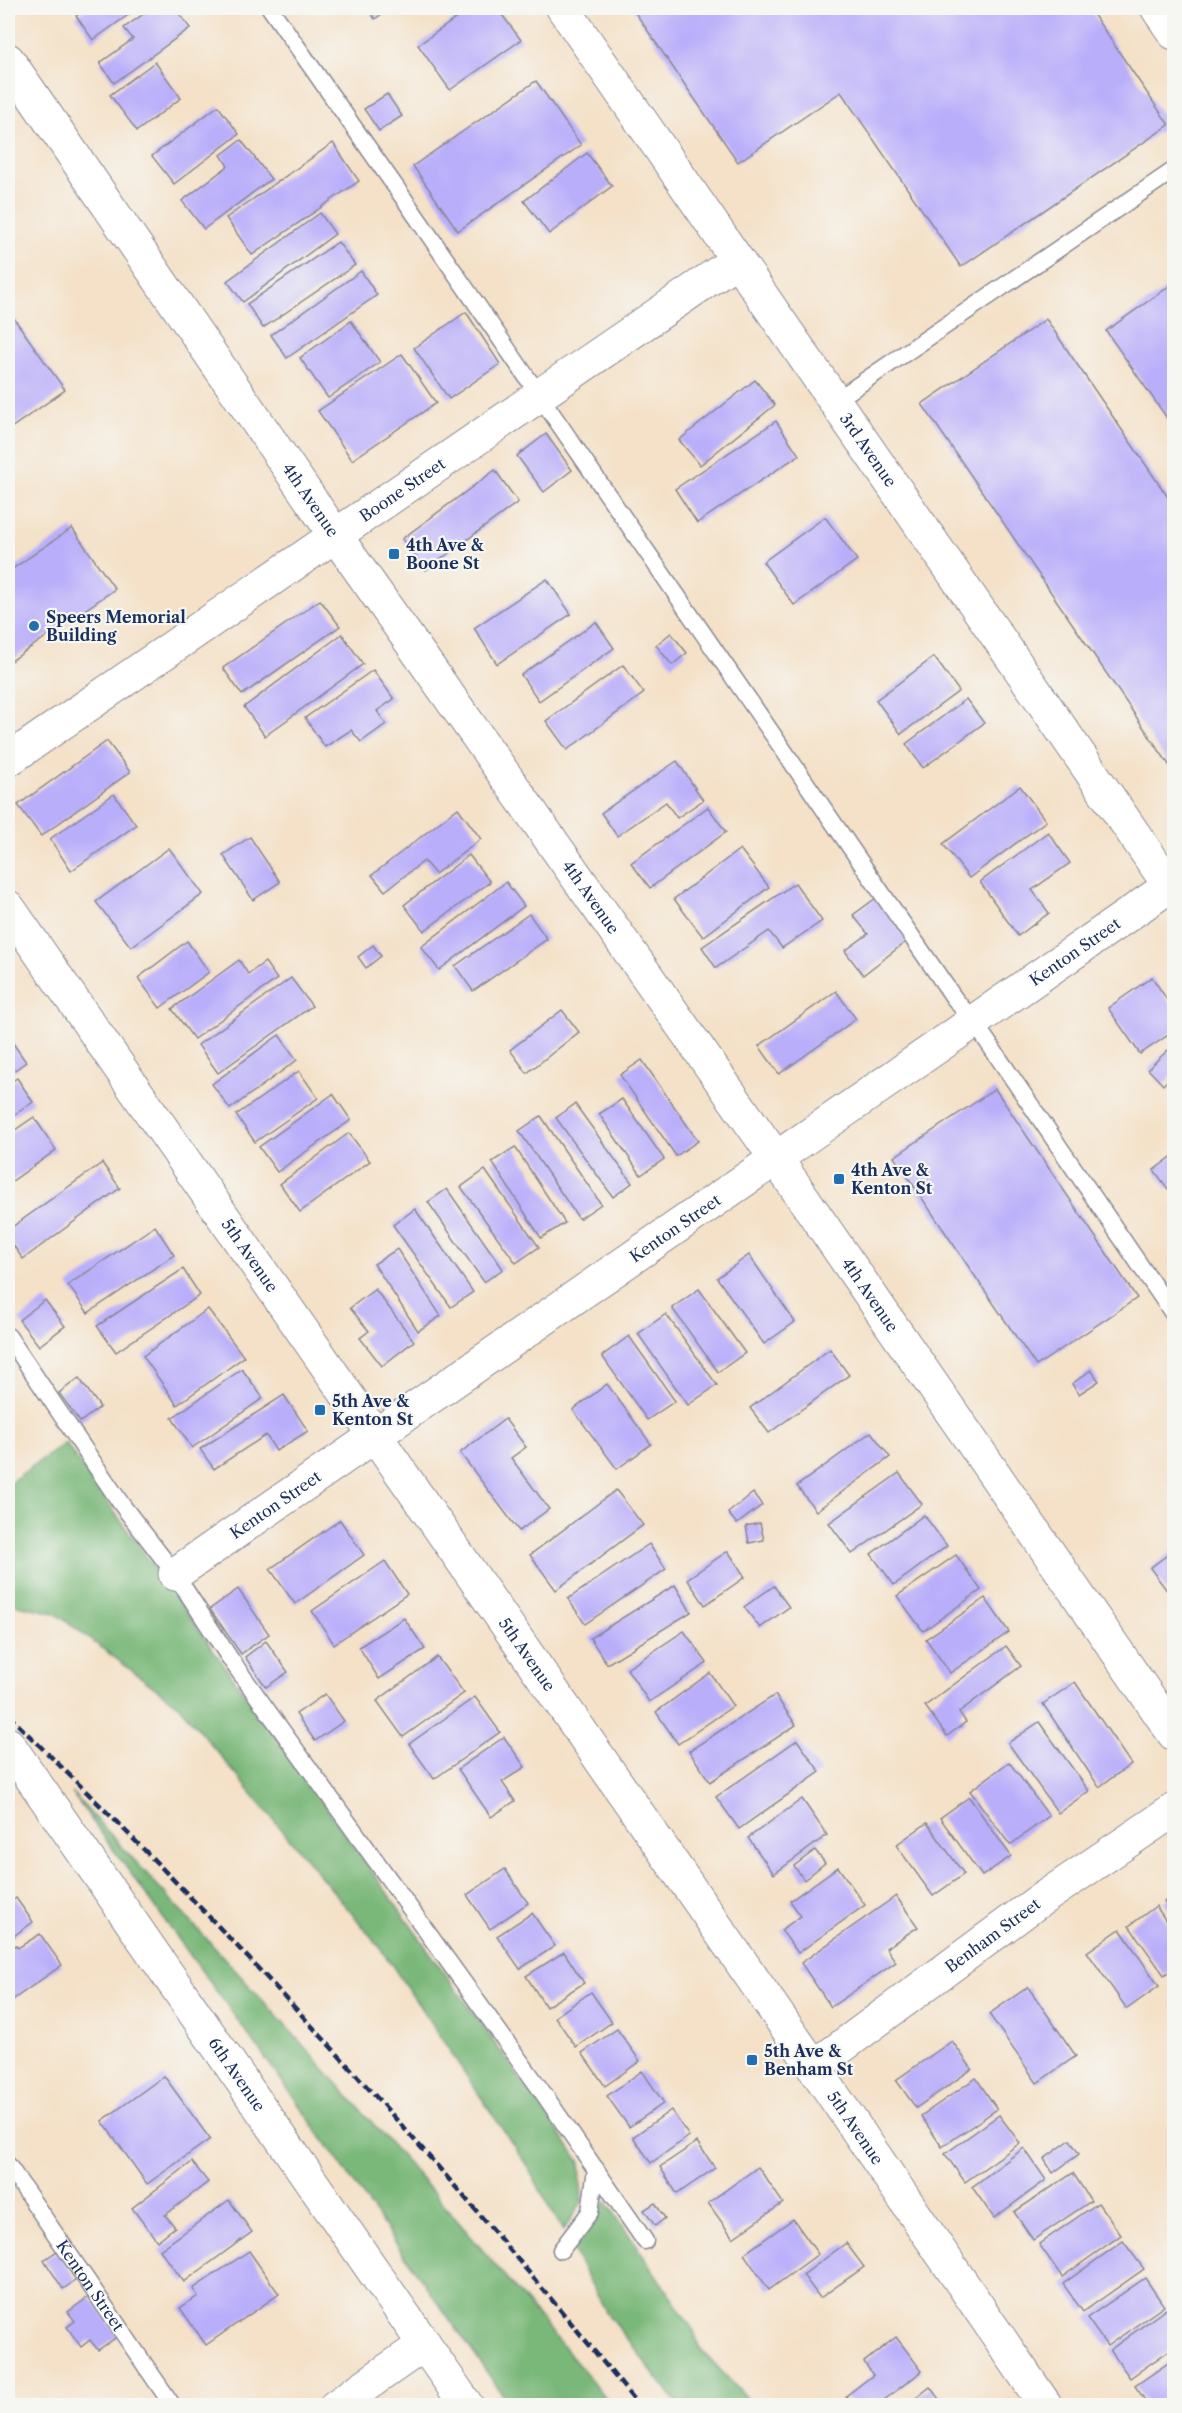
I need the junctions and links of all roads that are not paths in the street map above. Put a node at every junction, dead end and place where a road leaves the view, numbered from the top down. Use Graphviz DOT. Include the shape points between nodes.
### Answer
graph roads {
  1 [pos="270,8"];
  2 [pos="563,8"];
  3 [pos="1157,8"];
  4 [pos="1174,33"];
  5 [pos="8,60"];
  6 [pos="1174,170"];
  7 [pos="737,260"];
  8 [pos="539,396"];
  9 [pos="835,401"];
  10 [pos="335,535"];
  11 [pos="8,760"];
  12 [pos="1173,887"];
  13 [pos="8,907"];
  14 [pos="974,1022"];
  15 [pos="777,1160"];
  16 [pos="1174,1315"];
  17 [pos="8,1336"];
  18 [pos="374,1437"];
  19 [pos="175,1574"];
  20 [pos="1174,1734"];
  21 [pos="8,1744"];
  22 [pos="1174,1810"];
  23 [pos="814,2067"];
  24 [pos="8,2165"];
  25 [pos="596,2169"];
  26 [pos="645,2241"];
  27 [pos="561,2250"];
  28 [pos="425,2344"];
  29 [pos="173,2406"];
  30 [pos="336,2406"];
  31 [pos="467,2406"];
  32 [pos="1046,2406"];
  1 -- 8 [label="lane"];
  2 -- 7 [label="street, 3rd Avenue"];
  3 -- 4 [label="street"];
  5 -- 10 [label="street, 4th Avenue"];
  6 -- 9 [label="lane"];
  7 -- 8 [label="street, Boone Street"];
  7 -- 9 [label="street, 3rd Avenue"];
  8 -- 10 [label="street, Boone Street"];
  8 -- 14 [label="lane" via="812,795"];
  9 -- 12 [label="street, 3rd Avenue"];
  10 -- 11 [label="street, Boone Street"];
  10 -- 15 [label="street, 4th Avenue"];
  12 -- 14 [label="street, Kenton Street"];
  13 -- 18 [label="street, 5th Avenue"];
  14 -- 15 [label="street, Kenton Street"];
  14 -- 16 [label="lane"];
  15 -- 18 [label="street, Kenton Street"];
  15 -- 20 [label="street, 4th Avenue"];
  17 -- 19 [label="lane" via="122,1505"];
  18 -- 19 [label="street, Kenton Street"];
  18 -- 23 [label="street, 5th Avenue"];
  19 -- 25 [label="lane" via="216,1638"];
  21 -- 28 [label="street, 6th Avenue"];
  22 -- 23 [label="street, Benham Street" via="1036,1903"];
  23 -- 32 [label="street, 5th Avenue"];
  24 -- 29 [label="lane, Kenton Street"];
  25 -- 26 [label="lane"];
  25 -- 27 [label="lane" via="590,2212"];
  28 -- 30 [label="street"];
  28 -- 31 [label="street, 6th Avenue"];
}
